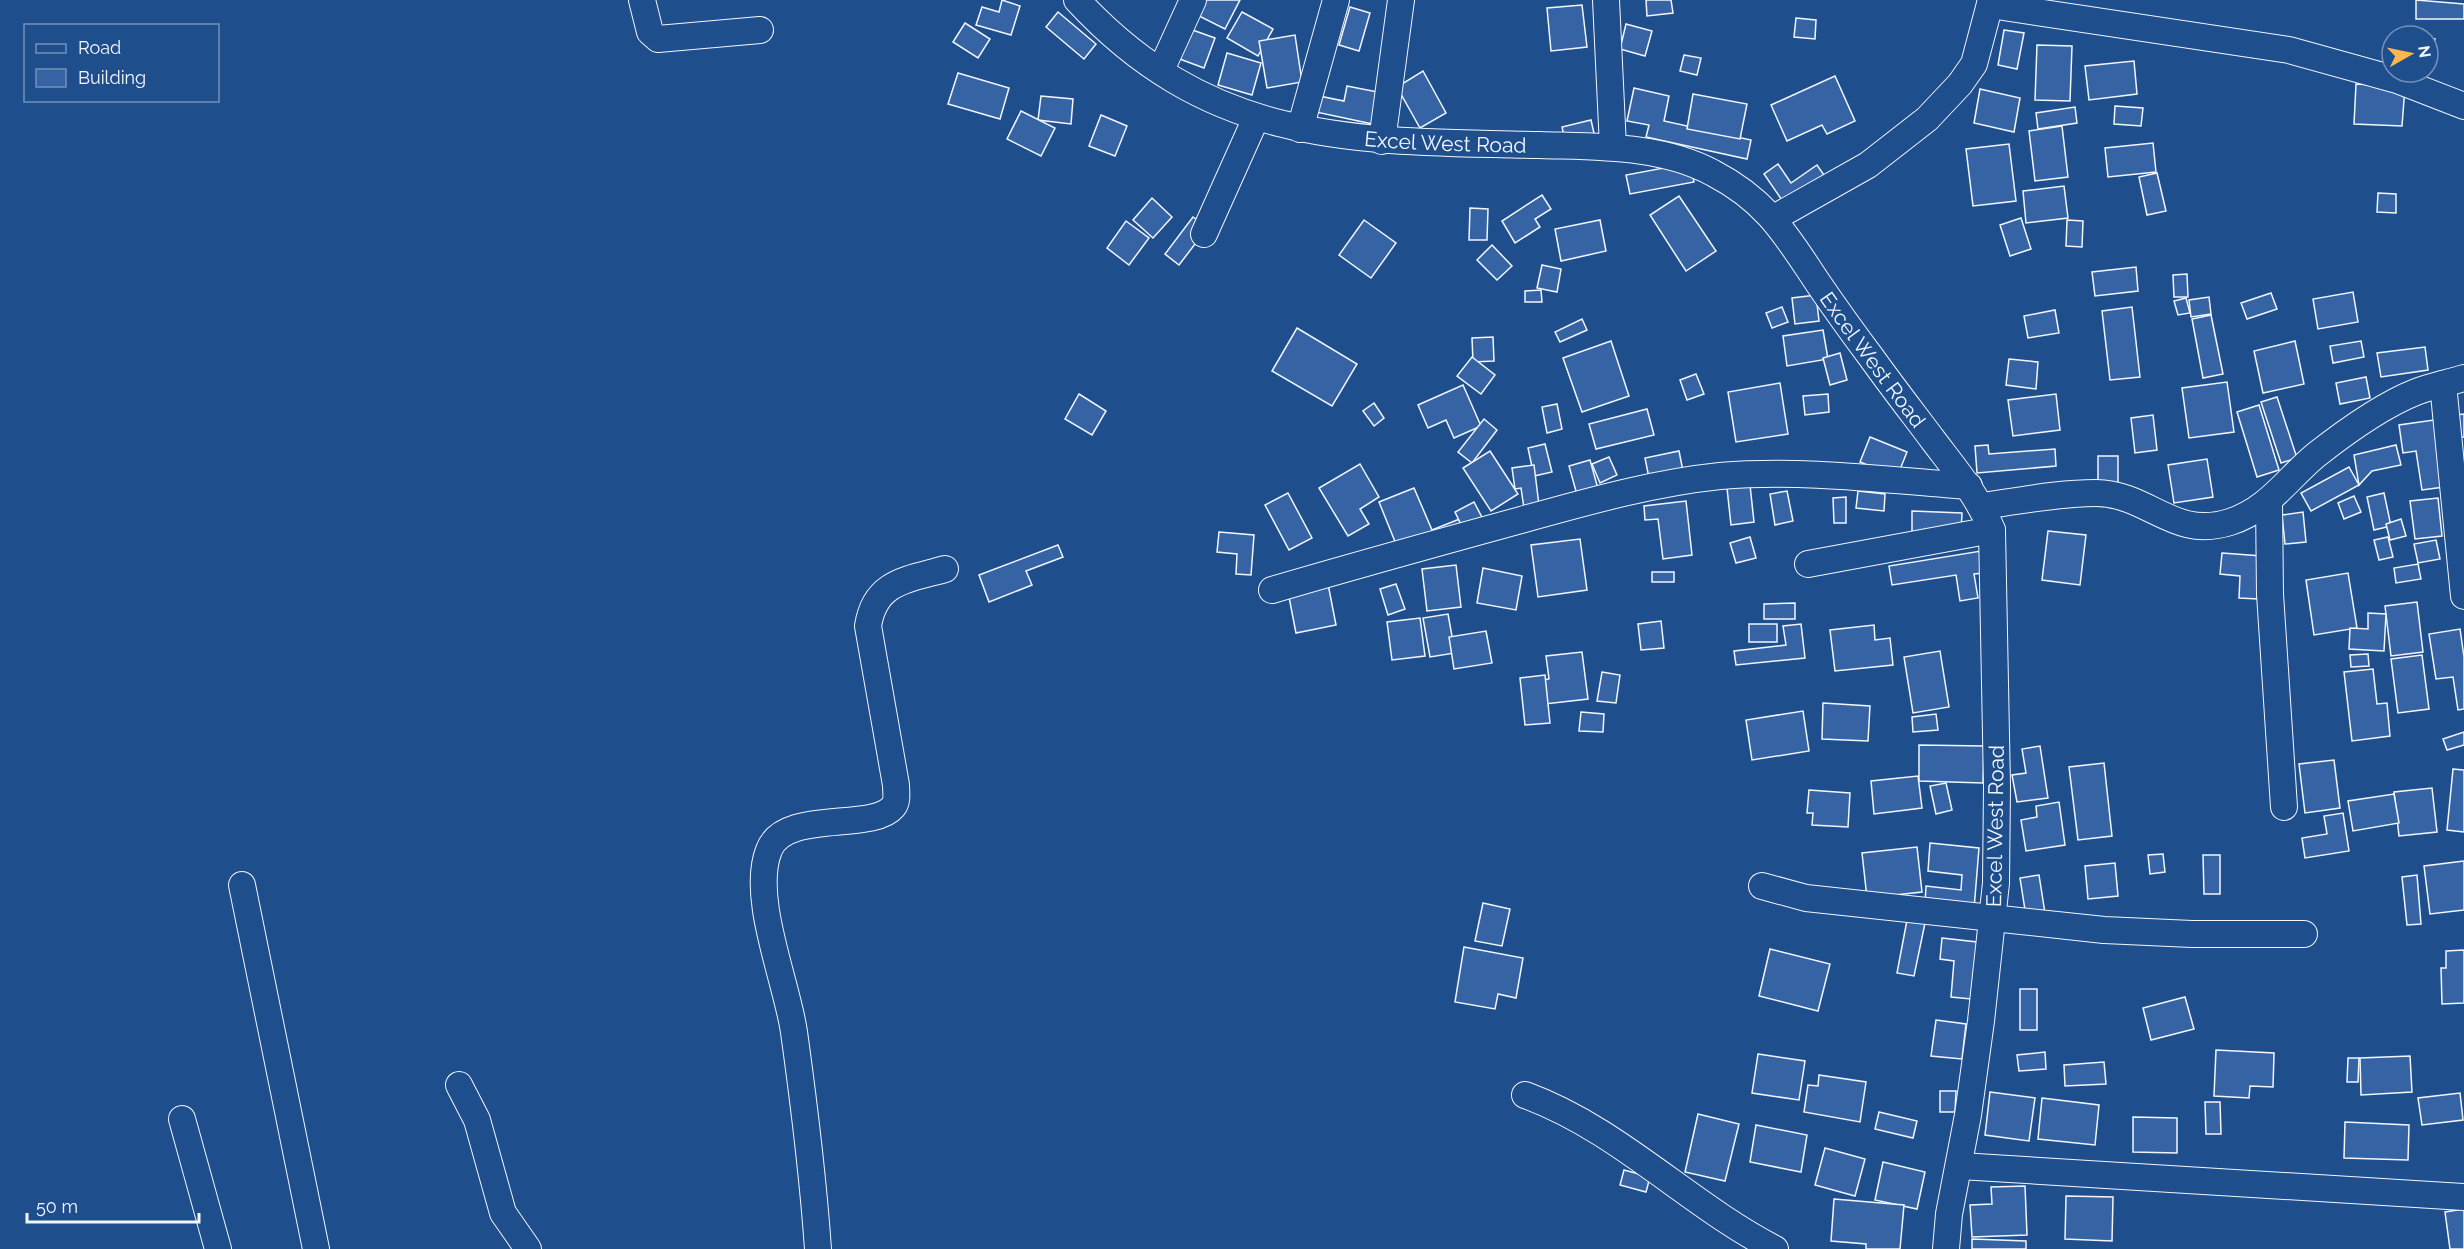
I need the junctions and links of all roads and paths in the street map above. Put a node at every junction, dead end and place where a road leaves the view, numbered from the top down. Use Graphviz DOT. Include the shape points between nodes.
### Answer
graph roads {
  1 [pos="642,0"];
  2 [pos="1077,0"];
  3 [pos="1193,0"];
  4 [pos="1336,0"];
  5 [pos="1401,0"];
  6 [pos="1606,0"];
  7 [pos="1990,2"];
  8 [pos="760,30"];
  9 [pos="1161,70"];
  10 [pos="2464,106"];
  11 [pos="1256,118"];
  12 [pos="1300,129"];
  13 [pos="1382,141"];
  14 [pos="1613,147"];
  15 [pos="1774,218"];
  16 [pos="1204,234"];
  17 [pos="2453,381"];
  18 [pos="1976,496"];
  19 [pos="2269,501"];
  20 [pos="1992,530"];
  21 [pos="1808,564"];
  22 [pos="945,569"];
  23 [pos="1272,590"];
  24 [pos="2464,596"];
  25 [pos="2284,807"];
  26 [pos="242,885"];
  27 [pos="1762,886"];
  28 [pos="1993,918"];
  29 [pos="2304,934"];
  30 [pos="459,1085"];
  31 [pos="1525,1095"];
  32 [pos="182,1119"];
  33 [pos="1960,1166"];
  34 [pos="2464,1197"];
  35 [pos="218,1249"];
  36 [pos="316,1249"];
  37 [pos="528,1249"];
  38 [pos="818,1249"];
  39 [pos="1775,1249"];
  40 [pos="1946,1249"];
  1 -- 8 [label="street" via="650,32 658,39"];
  2 -- 9 [label="street, Excel West Road" via="1118,42"];
  3 -- 9 [label="street"];
  4 -- 12 [label="street"];
  5 -- 13 [label="street"];
  6 -- 14 [label="street"];
  7 -- 10 [label="street" via="2289,50 2397,80"];
  7 -- 15 [label="street" via="1974,64 1927,119 1868,165"];
  9 -- 11 [label="street, Excel West Road" via="1216,103"];
  11 -- 12 [label="street, Excel West Road"];
  11 -- 16 [label="street"];
  12 -- 13 [label="street, Excel West Road"];
  13 -- 14 [label="street, Excel West Road"];
  14 -- 15 [label="street, Excel West Road" via="1686,161 1705,169"];
  15 -- 18 [label="street, Excel West Road" via="1864,348"];
  17 -- 19 [label="street" via="2394,402 2315,456"];
  17 -- 24 [label="street"];
  18 -- 19 [label="street" via="2096,493 2144,505 2181,524 2194,526 2234,521"];
  18 -- 20 [label="street, Excel West Road"];
  18 -- 23 [label="street" via="1793,472 1708,478 1631,490"];
  19 -- 25 [label="street" via="2269,574"];
  20 -- 21 [label="street"];
  20 -- 28 [label="street, Excel West Road" via="1997,786"];
  22 -- 38 [label="street" via="881,592 871,608 868,626 896,785 893,807 877,815 789,832 772,844 764,872 766,909 794,1030"];
  26 -- 36 [label="street"];
  27 -- 28 [label="street" via="1806,898"];
  28 -- 29 [label="street" via="2104,930"];
  28 -- 33 [label="street, Excel West Road"];
  30 -- 37 [label="street" via="477,1120 503,1213"];
  31 -- 39 [label="street" via="1579,1118 1724,1219"];
  32 -- 35 [label="street"];
  33 -- 34 [label="street"];
  33 -- 40 [label="street, Excel West Road"];
}
